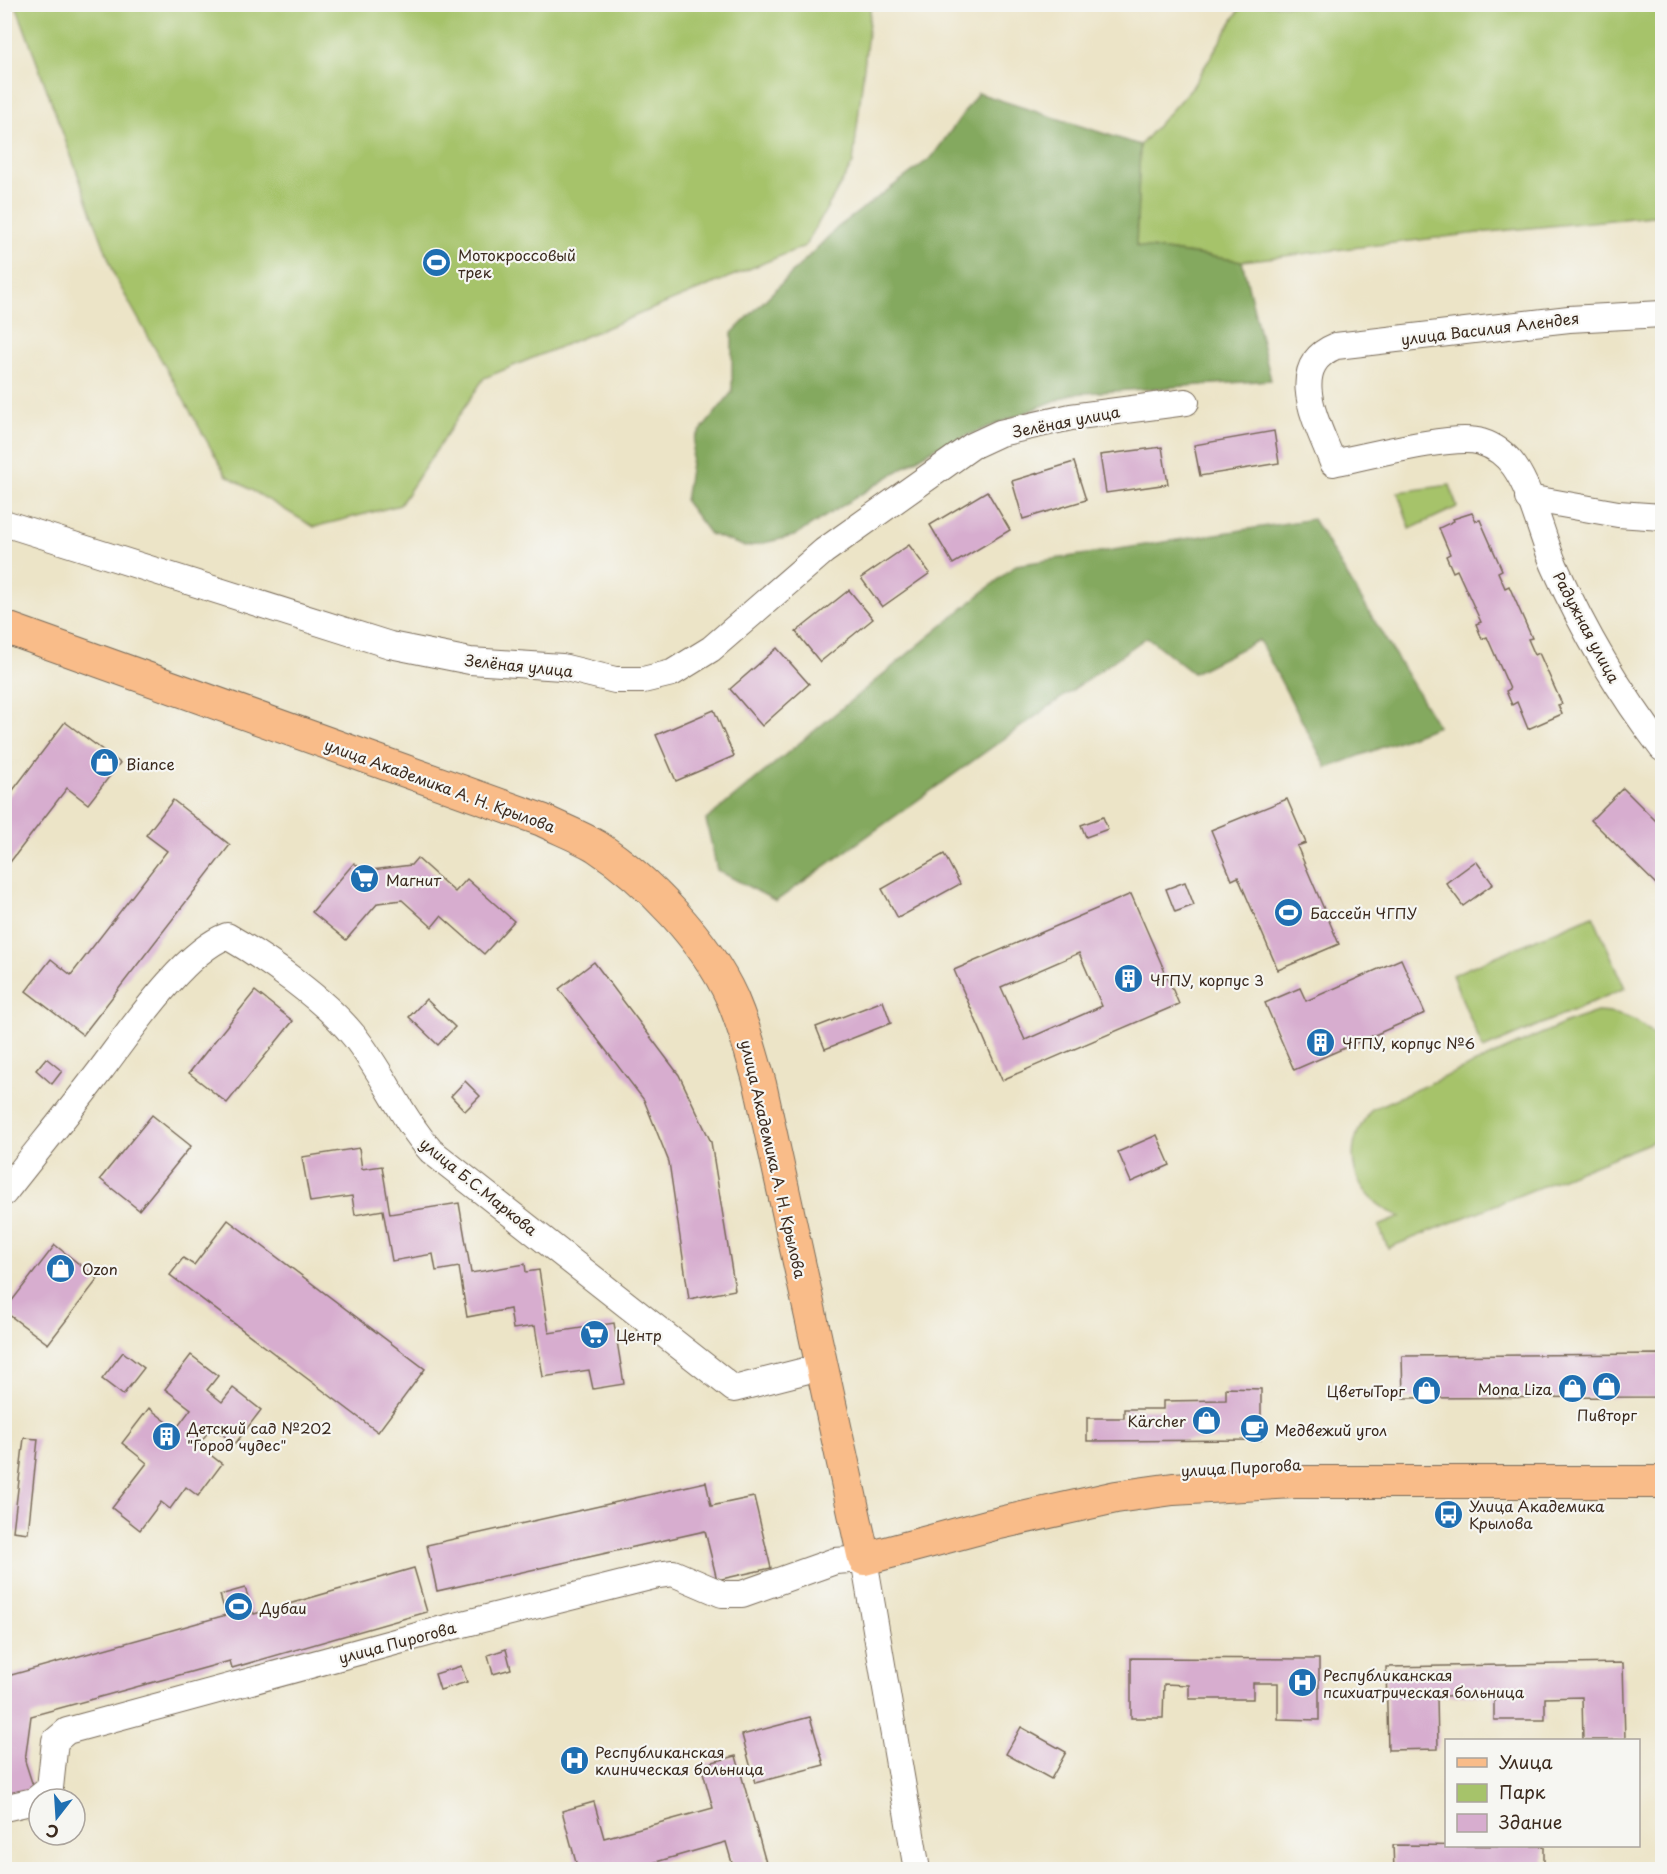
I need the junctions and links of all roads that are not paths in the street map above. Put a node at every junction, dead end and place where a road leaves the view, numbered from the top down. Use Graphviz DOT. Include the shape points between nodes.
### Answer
graph roads {
  1 [pos="1662,314"];
  2 [pos="1319,355"];
  3 [pos="1186,402"];
  4 [pos="1528,498"];
  5 [pos="1662,518"];
  6 [pos="4,523"];
  7 [pos="4,627"];
  8 [pos="1662,748"];
  9 [pos="4,1193"];
  10 [pos="820,1366"];
  11 [pos="1662,1464"];
  12 [pos="1383,1473"];
  13 [pos="1662,1482"];
  14 [pos="853,1554"];
  15 [pos="4,1808"];
  16 [pos="917,1869"];
  1 -- 2 [label="street, улица Василия Алендея" via="1569,319 1336,346"];
  2 -- 4 [label="street, Радужная улица" via="1306,386 1333,463 1455,440 1479,441 1513,465"];
  3 -- 6 [label="street, Зелёная улица" via="1071,417 1000,433 972,446 824,551 711,649 672,673 643,680 615,680 562,667 470,662 390,645"];
  4 -- 5 [label="street"];
  4 -- 8 [label="street, Радужная улица" via="1554,564 1596,648 1618,687"];
  7 -- 10 [label="main road, улица Академика А. Н. Крылова" via="542,820 595,846 632,873 672,911 707,956 735,1007 760,1084"];
  9 -- 10 [label="street, улица Б.С.Маркова" via="190,960 227,936 330,1011 346,1028 431,1151 734,1389"];
  10 -- 14 [label="main road, улица Академика А. Н. Крылова"];
  11 -- 12 [label="main road, улица Пирогова"];
  12 -- 13 [label="main road, улица Пирогова"];
  12 -- 14 [label="main road, улица Пирогова" via="1116,1497"];
  14 -- 15 [label="street, улица Пирогова" via="742,1594 722,1594 673,1573 658,1575 68,1731 55,1741 50,1788 34,1801"];
  14 -- 16 [label="street"];
}
